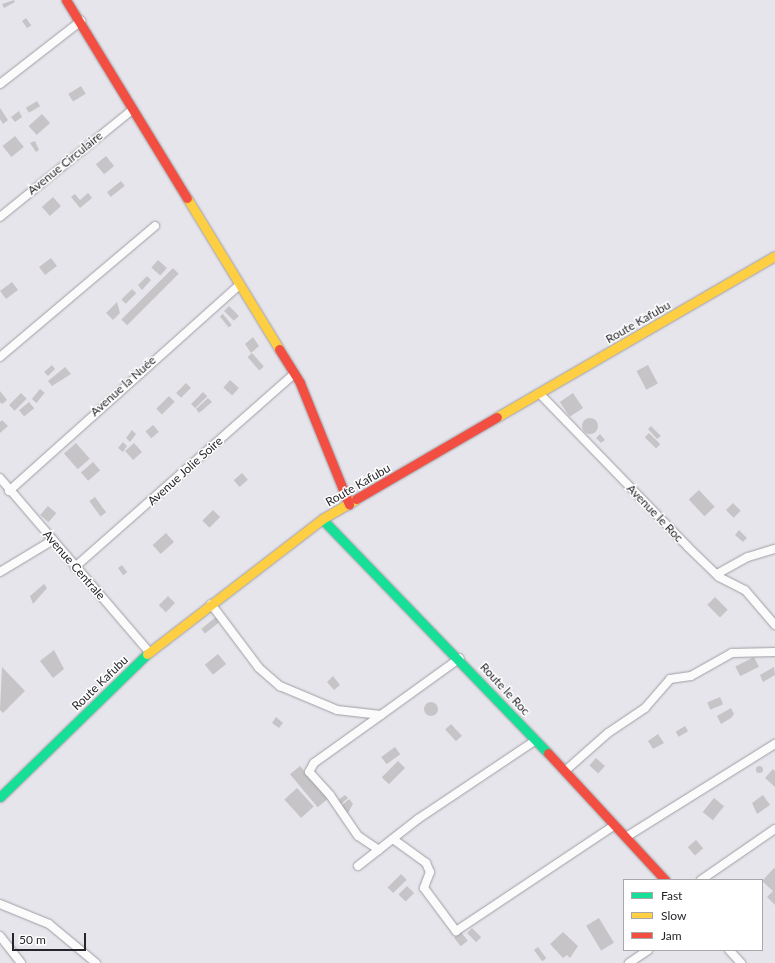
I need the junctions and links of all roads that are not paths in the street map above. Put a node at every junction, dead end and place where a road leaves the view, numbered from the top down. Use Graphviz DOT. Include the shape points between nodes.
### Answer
graph roads {
  1 [pos="66,0"];
  2 [pos="82,21"];
  3 [pos="0,84"];
  4 [pos="132,110"];
  5 [pos="0,217"];
  6 [pos="156,226"];
  7 [pos="775,256"];
  8 [pos="239,285"];
  9 [pos="0,357"];
  10 [pos="294,374"];
  11 [pos="539,394"];
  12 [pos="0,478"];
  13 [pos="10,491"];
  14 [pos="349,504"];
  15 [pos="322,519"];
  16 [pos="53,540"];
  17 [pos="775,549"];
  18 [pos="75,567"];
  19 [pos="0,572"];
  20 [pos="717,574"];
  21 [pos="211,604"];
  22 [pos="775,625"];
  23 [pos="149,652"];
  24 [pos="775,652"];
  25 [pos="460,658"];
  26 [pos="381,715"];
  27 [pos="536,740"];
  28 [pos="775,744"];
  29 [pos="565,771"];
  30 [pos="0,797"];
  31 [pos="615,825"];
  32 [pos="775,829"];
  33 [pos="626,837"];
  34 [pos="393,839"];
  35 [pos="379,850"];
  36 [pos="358,866"];
  37 [pos="664,879"];
  38 [pos="702,879"];
  39 [pos="0,904"];
  40 [pos="0,936"];
  41 [pos="647,951"];
  42 [pos="730,951"];
  43 [pos="21,963"];
  44 [pos="96,963"];
  45 [pos="629,963"];
  46 [pos="741,963"];
  1 -- 2 [label="street"];
  2 -- 3 [label="street"];
  2 -- 4 [label="street"];
  4 -- 5 [label="street, Avenue Circulaire"];
  4 -- 8 [label="street"];
  6 -- 9 [label="street"];
  7 -- 11 [label="street, Route Kafubu"];
  8 -- 10 [label="street"];
  8 -- 13 [label="street, Avenue la Nuée"];
  10 -- 14 [label="street"];
  10 -- 18 [label="street, Avenue Jolie Soire"];
  11 -- 14 [label="street, Route Kafubu"];
  11 -- 20 [label="street, Avenue le Roc"];
  12 -- 13 [label="street, Avenue Centrale"];
  13 -- 16 [label="street, Avenue Centrale"];
  14 -- 15 [label="street, Route Kafubu"];
  15 -- 21 [label="street, Route Kafubu"];
  15 -- 25 [label="street, Route le Roc"];
  16 -- 18 [label="street, Avenue Centrale"];
  16 -- 19 [label="street"];
  17 -- 20 [label="street" via="748,557"];
  18 -- 23 [label="street, Avenue Centrale"];
  20 -- 22 [label="street, Avenue le Roc" via="745,590"];
  21 -- 23 [label="street, Route Kafubu"];
  21 -- 26 [label="street" via="259,668 280,686 337,710"];
  23 -- 30 [label="street, Route Kafubu"];
  24 -- 29 [label="street" via="732,653 691,676 670,679 645,708 614,729"];
  25 -- 26 [label="street"];
  25 -- 27 [label="street, Route le Roc"];
  26 -- 35 [label="street" via="314,763 309,772 334,799 358,836"];
  27 -- 29 [label="street, Route le Roc"];
  27 -- 34 [label="street"];
  28 -- 33 [label="street"];
  29 -- 31 [label="street, Route le Roc"];
  31 -- 33 [label="street, Route le Roc"];
  31 -- 34 [label="street" via="456,931 424,888 429,867"];
  32 -- 38 [label="street"];
  33 -- 37 [label="street, Route le Roc"];
  34 -- 35 [label="street"];
  35 -- 36 [label="street"];
  39 -- 44 [label="street" via="49,924"];
  40 -- 43 [label="street"];
  41 -- 45 [label="street"];
  42 -- 46 [label="street"];
}
